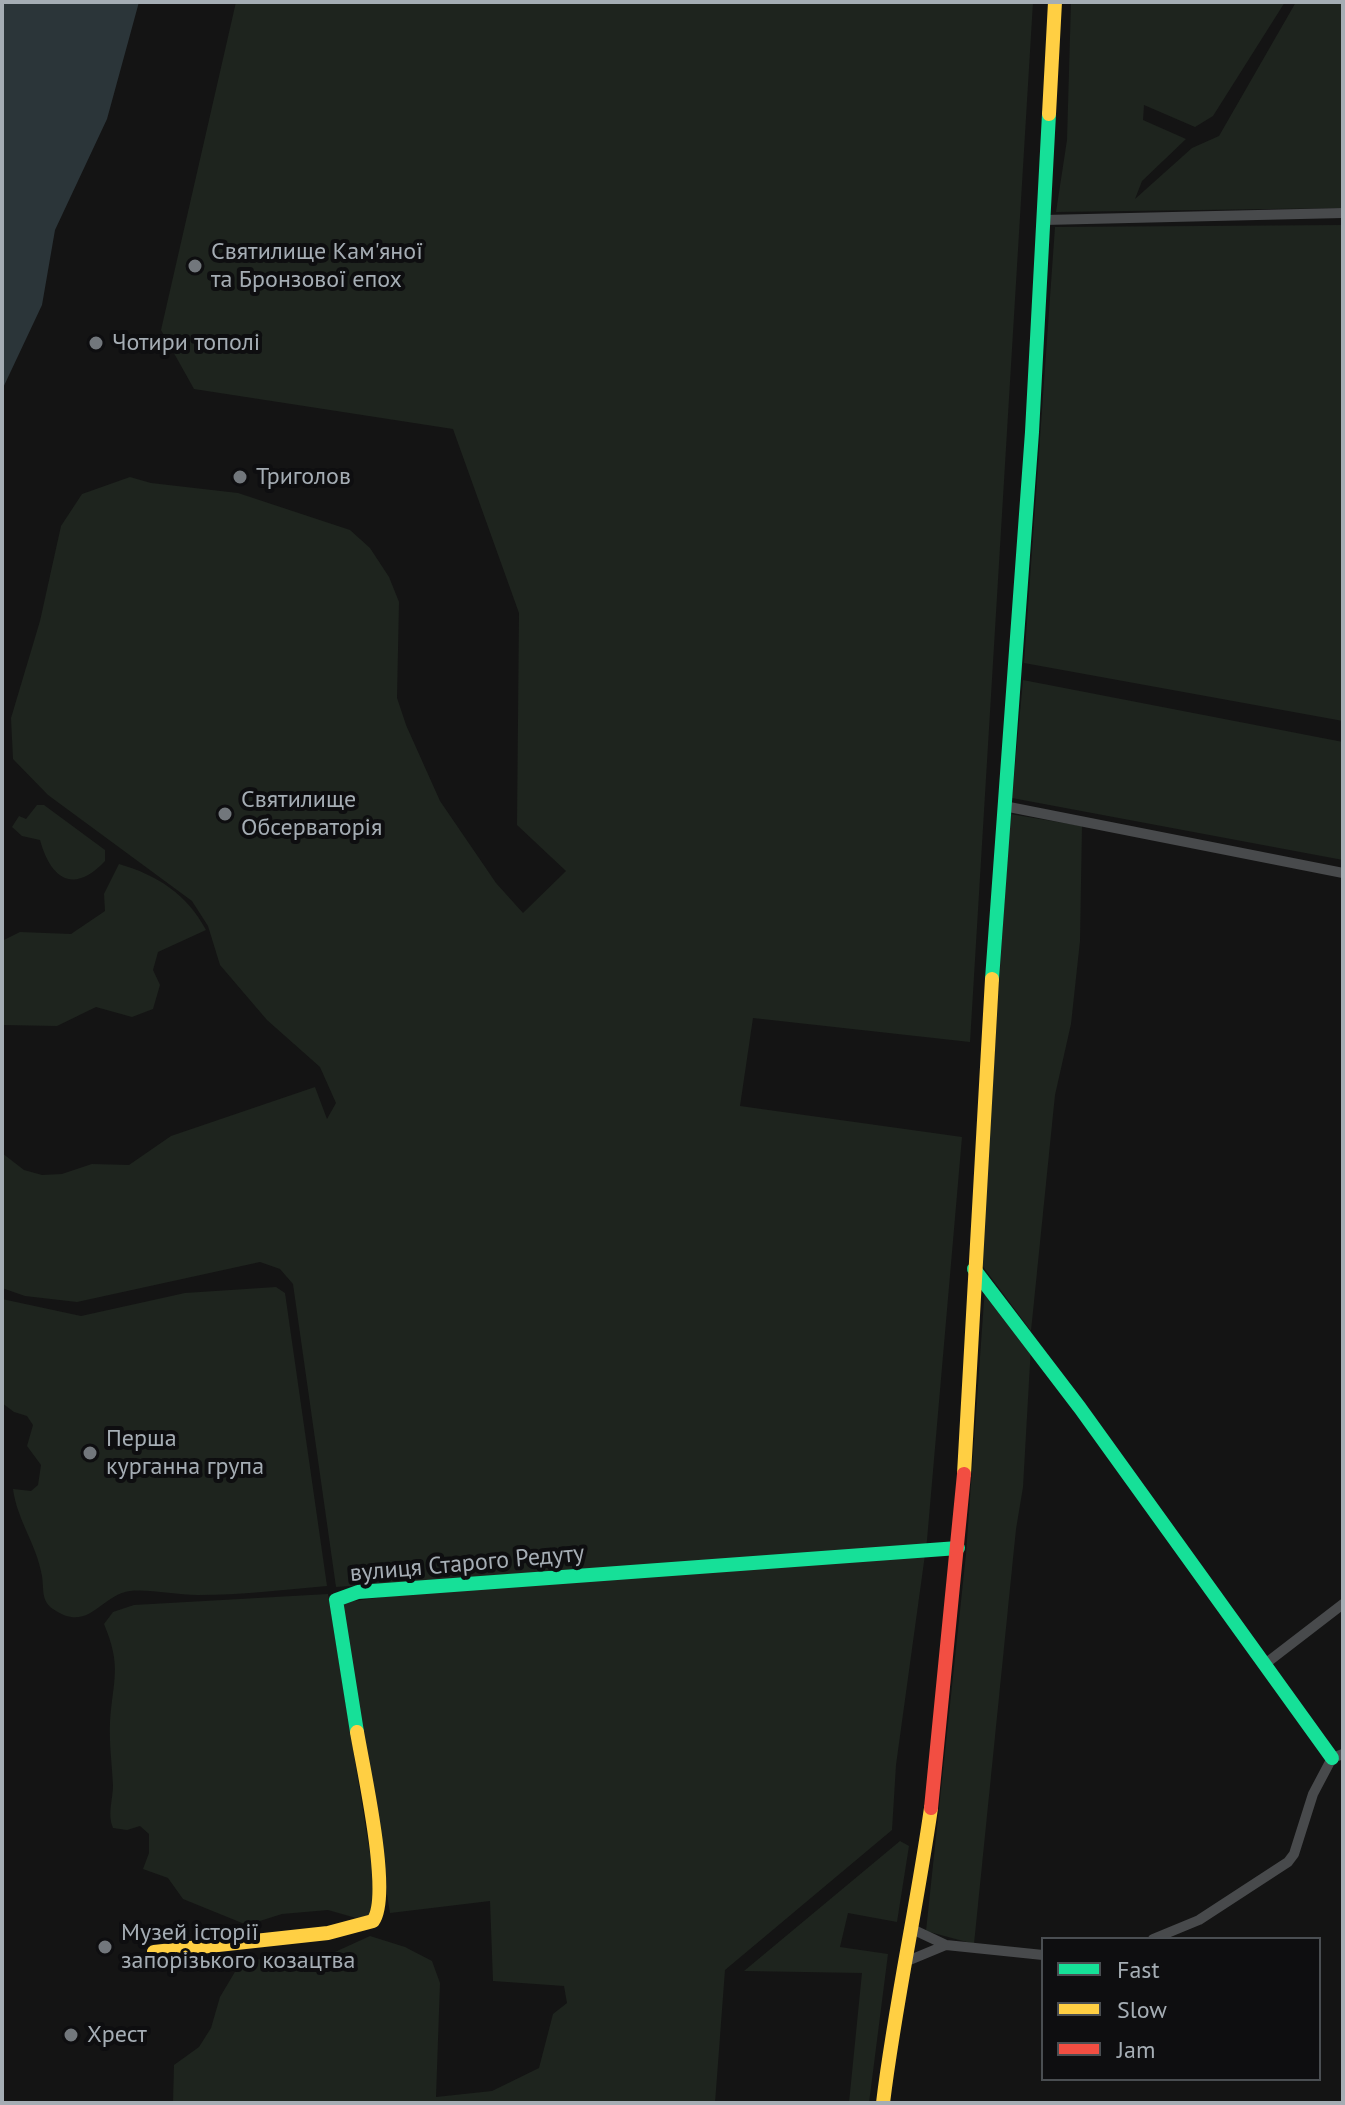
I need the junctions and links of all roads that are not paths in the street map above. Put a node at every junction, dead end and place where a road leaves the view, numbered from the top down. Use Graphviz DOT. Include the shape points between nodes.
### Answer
graph roads {
  1 [pos="1055,2"];
  2 [pos="1343,213"];
  3 [pos="1044,220"];
  4 [pos="1004,806"];
  5 [pos="1343,873"];
  6 [pos="974,1269"];
  7 [pos="958,1548"];
  8 [pos="1343,1604"];
  9 [pos="1265,1664"];
  10 [pos="1338,1756"];
  11 [pos="912,1929"];
  12 [pos="1158,1937"];
  13 [pos="946,1945"];
  14 [pos="154,1952"];
  15 [pos="1041,1955"];
  16 [pos="905,1962"];
  17 [pos="883,2103"];
  1 -- 3 [label="main road"];
  2 -- 3 [label="street"];
  3 -- 4 [label="main road"];
  4 -- 5 [label="street"];
  4 -- 6 [label="main road"];
  6 -- 7 [label="main road"];
  6 -- 9 [label="main road"];
  7 -- 11 [label="main road" via="940,1737"];
  7 -- 14 [label="main road, вулиця Старого Редуту" via="358,1592 336,1600 380,1878 378,1916 328,1933"];
  8 -- 9 [label="street"];
  9 -- 10 [label="main road"];
  10 -- 12 [label="street" via="1313,1794 1288,1862 1199,1920"];
  11 -- 13 [label="street"];
  11 -- 16 [label="main road"];
  13 -- 15 [label="street"];
  13 -- 16 [label="street"];
  16 -- 17 [label="main road"];
}
